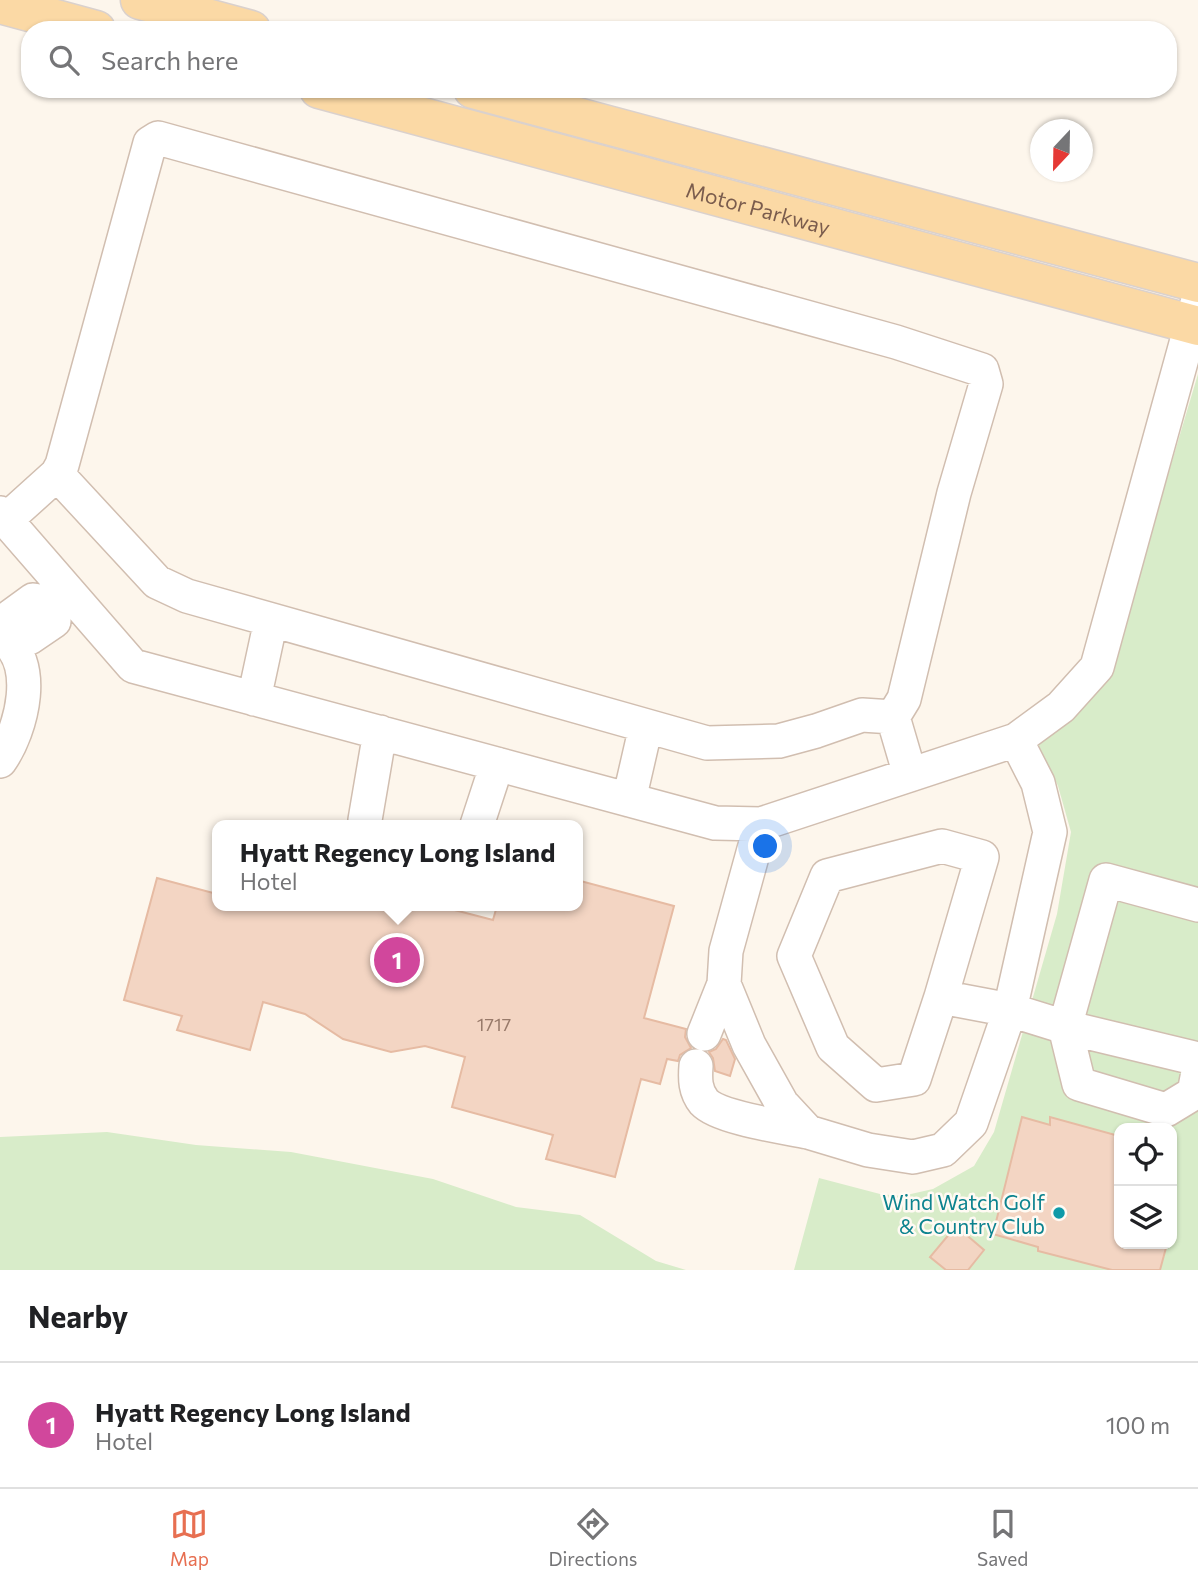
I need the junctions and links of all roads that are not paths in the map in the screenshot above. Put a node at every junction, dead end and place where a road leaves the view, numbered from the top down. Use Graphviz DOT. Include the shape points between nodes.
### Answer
graph roads {
  1 [pos="139,0"];
  2 [pos="0,4"];
  3 [pos="63,21"];
  4 [pos="217,21"];
  5 [pos="354,98"];
  6 [pos="507,98"];
  7 [pos="1198,283"];
  8 [pos="1196,316"];
  9 [pos="57,474"];
  10 [pos="3,517"];
  11 [pos="62,598"];
  12 [pos="271,620"];
  13 [pos="7,636"];
  14 [pos="254,699"];
  15 [pos="893,717"];
  16 [pos="646,726"];
  17 [pos="380,732"];
  18 [pos="1016,740"];
  19 [pos="0,761"];
  20 [pos="497,764"];
  21 [pos="910,775"];
  22 [pos="629,800"];
  23 [pos="365,820"];
  24 [pos="479,820"];
  25 [pos="761,824"];
  26 [pos="1198,905"];
  27 [pos="724,984"];
  28 [pos="941,997"];
  29 [pos="1010,1010"];
  30 [pos="1065,1027"];
  31 [pos="704,1034"];
  32 [pos="1198,1059"];
  33 [pos="696,1066"];
  34 [pos="1198,1072"];
  35 [pos="808,1132"];
  1 -- 4 [label="main road"];
  2 -- 3 [label="main road"];
  5 -- 8 [label="main road, Motor Parkway"];
  6 -- 7 [label="main road, Motor Parkway"];
  8 -- 18 [label="lane" via="1097,667 1061,707"];
  9 -- 10 [label="lane"];
  9 -- 12 [label="lane" via="157,582 178,593"];
  9 -- 15 [label="lane" via="150,143 158,138 896,342 982,370 986,384 954,493 904,699"];
  10 -- 11 [label="lane"];
  11 -- 13 [label="lane" via="54,621 29,638"];
  11 -- 14 [label="lane" via="133,666"];
  12 -- 14 [label="lane"];
  12 -- 16 [label="lane"];
  13 -- 19 [label="lane" via="18,657 25,692 19,724"];
  14 -- 17 [label="lane"];
  15 -- 16 [label="lane" via="862,715 779,741 708,743"];
  15 -- 21 [label="lane"];
  16 -- 22 [label="lane"];
  17 -- 20 [label="lane"];
  17 -- 23 [label="lane"];
  18 -- 21 [label="lane"];
  18 -- 29 [label="lane" via="1038,783 1050,832"];
  20 -- 22 [label="lane"];
  20 -- 24 [label="lane"];
  21 -- 25 [label="lane"];
  22 -- 25 [label="lane" via="715,823"];
  25 -- 27 [label="lane" via="726,951"];
  26 -- 30 [label="lane" via="1106,880"];
  27 -- 31 [label="lane"];
  27 -- 35 [label="lane" via="755,1057 782,1104"];
  28 -- 28 [label="lane" via="982,857 942,846 827,876 794,956 832,1047 876,1084 914,1079"];
  28 -- 29 [label="lane"];
  29 -- 30 [label="lane"];
  29 -- 35 [label="lane" via="971,1123 943,1150 913,1157 868,1150"];
  30 -- 32 [label="lane"];
  30 -- 34 [label="lane" via="1079,1084 1166,1110 1194,1093"];
  33 -- 35 [label="lane" via="697,1091 705,1103 721,1112"];
}
